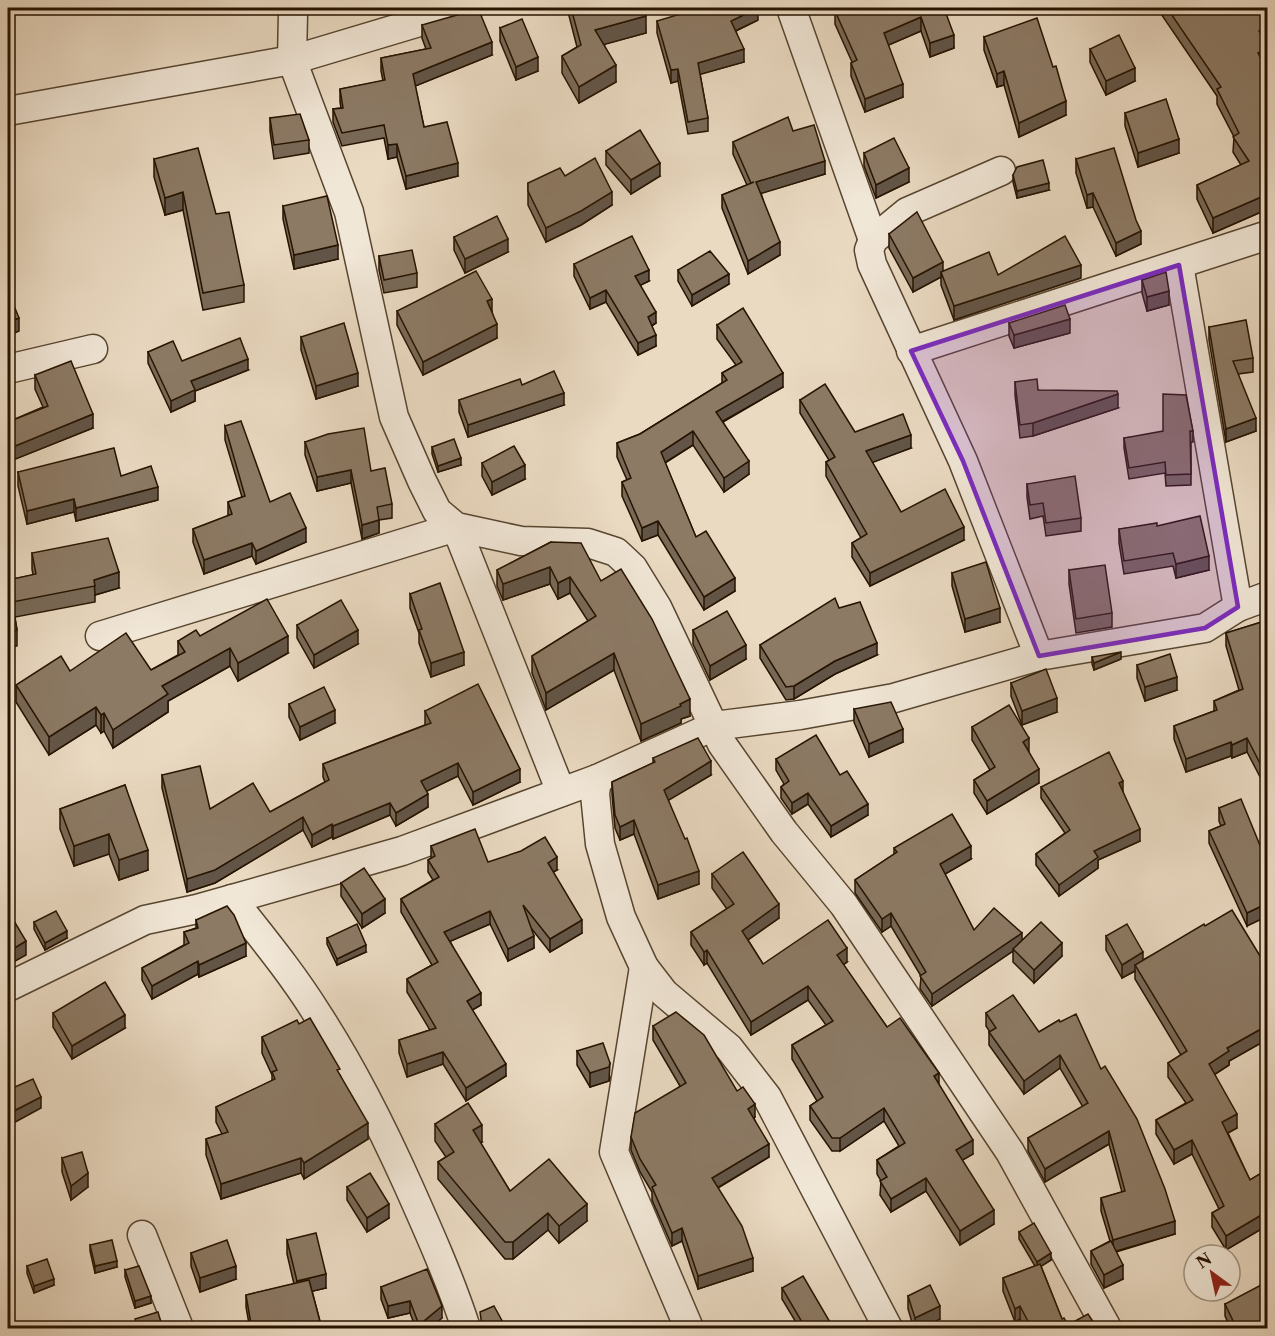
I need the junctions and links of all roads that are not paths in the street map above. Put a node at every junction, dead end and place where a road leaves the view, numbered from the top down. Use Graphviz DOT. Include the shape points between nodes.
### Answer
graph roads {
  1 [pos="291,8"];
  2 [pos="466,8"];
  3 [pos="791,8"];
  4 [pos="292,60"];
  5 [pos="8,111"];
  6 [pos="1001,171"];
  7 [pos="1268,235"];
  8 [pos="873,240"];
  9 [pos="1179,265"];
  10 [pos="93,349"];
  11 [pos="911,351"];
  12 [pos="8,369"];
  13 [pos="456,527"];
  14 [pos="1268,596"];
  15 [pos="1238,607"];
  16 [pos="100,636"];
  17 [pos="1039,657"];
  18 [pos="714,726"];
  19 [pos="597,779"];
  20 [pos="561,792"];
  21 [pos="232,898"];
  22 [pos="644,968"];
  23 [pos="8,987"];
  24 [pos="142,1235"];
  25 [pos="179,1329"];
  26 [pos="466,1329"];
  27 [pos="689,1329"];
  28 [pos="888,1329"];
  29 [pos="1107,1329"];
  1 -- 4 [label="street"];
  2 -- 4 [label="street"];
  3 -- 8 [label="street"];
  4 -- 5 [label="street"];
  4 -- 13 [label="street" via="349,212 394,417 437,511"];
  6 -- 8 [label="street" via="907,212"];
  7 -- 9 [label="street"];
  8 -- 11 [label="street" via="869,250 872,264"];
  9 -- 11 [label="street"];
  9 -- 15 [label="street"];
  10 -- 12 [label="street"];
  11 -- 17 [label="street" via="963,461"];
  13 -- 16 [label="street"];
  13 -- 18 [label="street" via="521,541 588,543 616,552 633,568 657,608"];
  13 -- 20 [label="street"];
  14 -- 15 [label="street"];
  15 -- 17 [label="street" via="1205,628"];
  17 -- 18 [label="street" via="894,698"];
  18 -- 19 [label="street"];
  18 -- 29 [label="street" via="722,744 784,832 844,905 1010,1152"];
  19 -- 20 [label="street"];
  19 -- 22 [label="street" via="600,844 621,917"];
  20 -- 21 [label="street" via="402,851"];
  21 -- 23 [label="street" via="145,920"];
  21 -- 26 [label="street" via="315,1010 377,1116 423,1217"];
  22 -- 27 [label="street" via="614,1152"];
  22 -- 28 [label="street" via="664,993 729,1048 767,1097"];
  24 -- 25 [label="street"];
}
